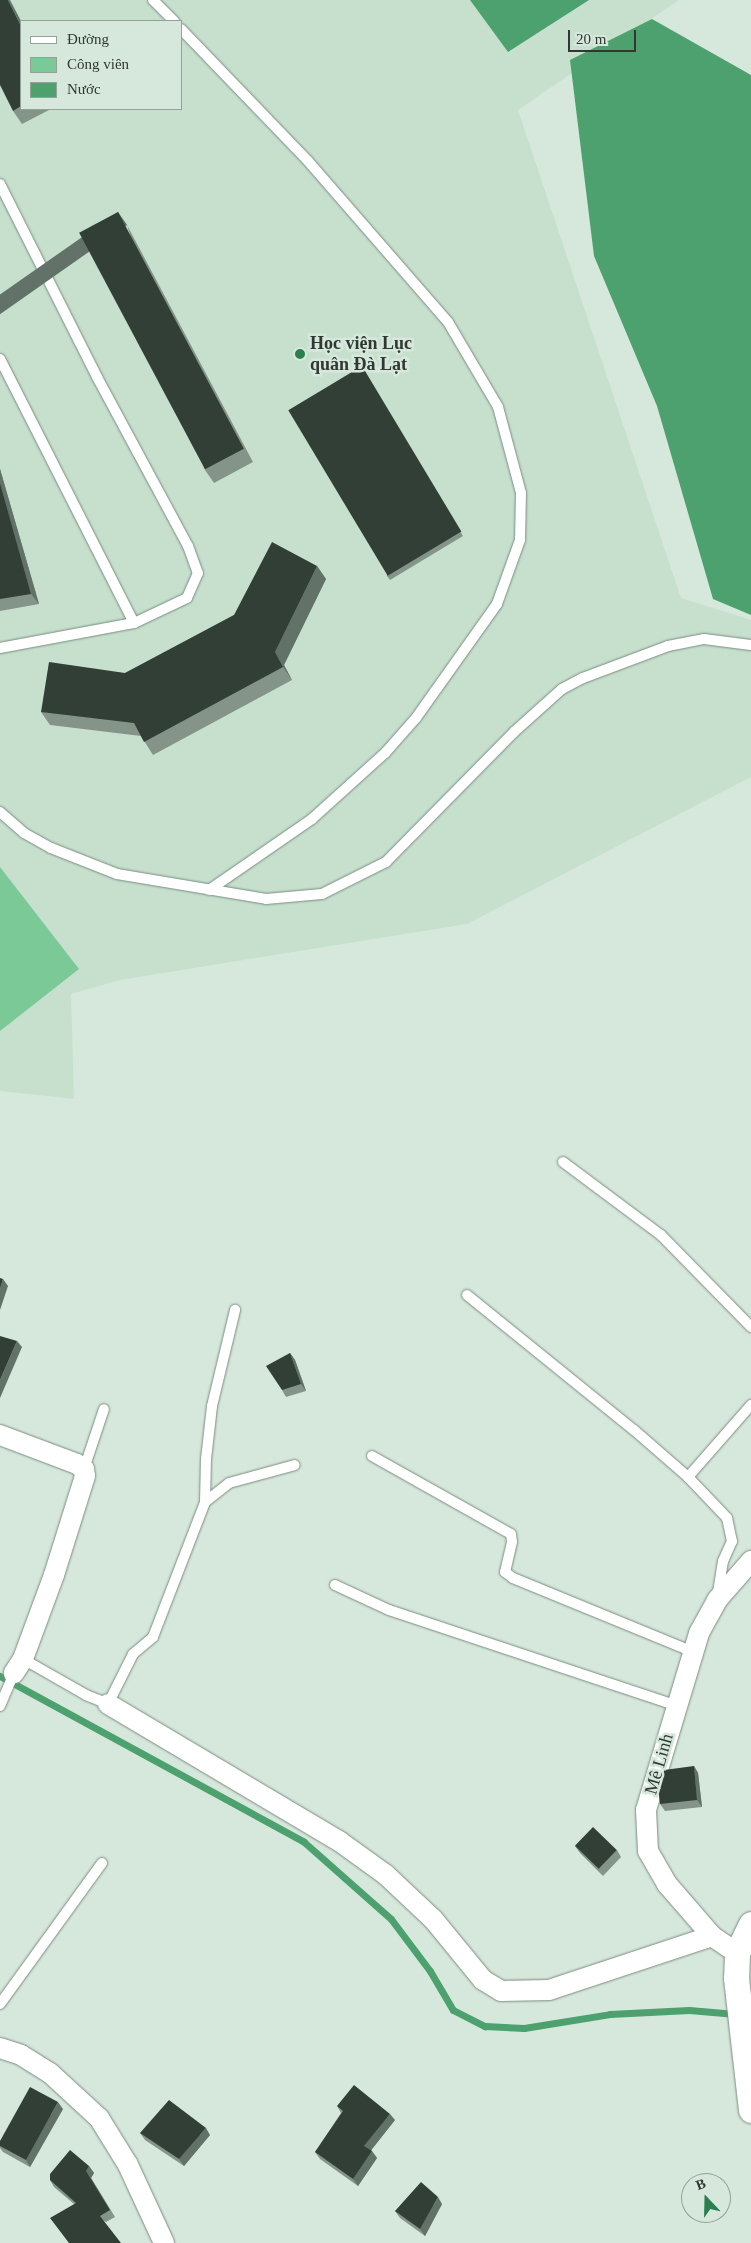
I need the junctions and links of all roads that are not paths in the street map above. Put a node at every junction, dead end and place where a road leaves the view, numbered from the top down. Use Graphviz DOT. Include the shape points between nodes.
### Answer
graph roads {
  1 [pos="153,0"];
  2 [pos="173,20"];
  3 [pos="182,30"];
  4 [pos="0,184"];
  5 [pos="0,359"];
  6 [pos="134,623"];
  7 [pos="751,644"];
  8 [pos="0,648"];
  9 [pos="0,812"];
  10 [pos="209,890"];
  11 [pos="563,1162"];
  12 [pos="467,1296"];
  13 [pos="235,1310"];
  14 [pos="751,1327"];
  15 [pos="751,1405"];
  16 [pos="104,1409"];
  17 [pos="0,1435"];
  18 [pos="372,1456"];
  19 [pos="295,1465"];
  20 [pos="84,1469"];
  21 [pos="688,1477"];
  22 [pos="205,1502"];
  23 [pos="751,1561"];
  24 [pos="335,1585"];
  25 [pos="717,1600"];
  26 [pos="691,1651"];
  27 [pos="19,1666"];
  28 [pos="1,1703"];
  29 [pos="108,1704"];
  30 [pos="675,1705"];
  31 [pos="102,1863"];
  32 [pos="751,1924"];
  33 [pos="712,1936"];
  34 [pos="737,1953"];
  35 [pos="0,2004"];
  36 [pos="0,2048"];
  37 [pos="751,2110"];
  38 [pos="164,2243"];
  1 -- 2 [label="lane"];
  3 -- 10 [label="lane" via="308,161 448,322 498,407 521,493 520,540 497,604 416,718 385,753 312,820"];
  4 -- 6 [label="lane" via="97,378 188,546 198,573 187,598"];
  5 -- 6 [label="lane"];
  6 -- 8 [label="lane"];
  7 -- 10 [label="lane" via="704,639 668,646 583,678 562,690 514,732 386,862 356,879 322,894 292,899 266,899"];
  9 -- 10 [label="lane" via="24,833 78,861 117,874"];
  11 -- 14 [label="lane" via="661,1235"];
  12 -- 21 [label="lane" via="572,1378"];
  13 -- 22 [label="lane" via="212,1406"];
  15 -- 21 [label="lane"];
  16 -- 20 [label="lane"];
  17 -- 20 [label="street" via="66,1459"];
  18 -- 26 [label="lane" via="511,1534 505,1572 513,1578"];
  19 -- 22 [label="lane" via="229,1483"];
  20 -- 27 [label="street" via="82,1486 54,1575"];
  21 -- 25 [label="lane" via="727,1518 732,1533 720,1574"];
  22 -- 29 [label="lane" via="153,1637 133,1654"];
  23 -- 25 [label="street, Mê Linh"];
  24 -- 30 [label="lane" via="389,1610"];
  25 -- 26 [label="street, Mê Linh"];
  26 -- 30 [label="street, Mê Linh"];
  27 -- 28 [label="lane"];
  27 -- 29 [label="lane"];
  29 -- 33 [label="street" via="339,1841 385,1874 433,1919 484,1980 501,1991 549,1990"];
  30 -- 33 [label="street, Mê Linh" via="646,1810 648,1851 666,1884"];
  31 -- 35 [label="lane"];
  32 -- 34 [label="street"];
  33 -- 34 [label="street, Mê Linh"];
  34 -- 37 [label="street" via="736,1978"];
  36 -- 38 [label="street" via="21,2055 50,2073 99,2118 128,2165"];
}
